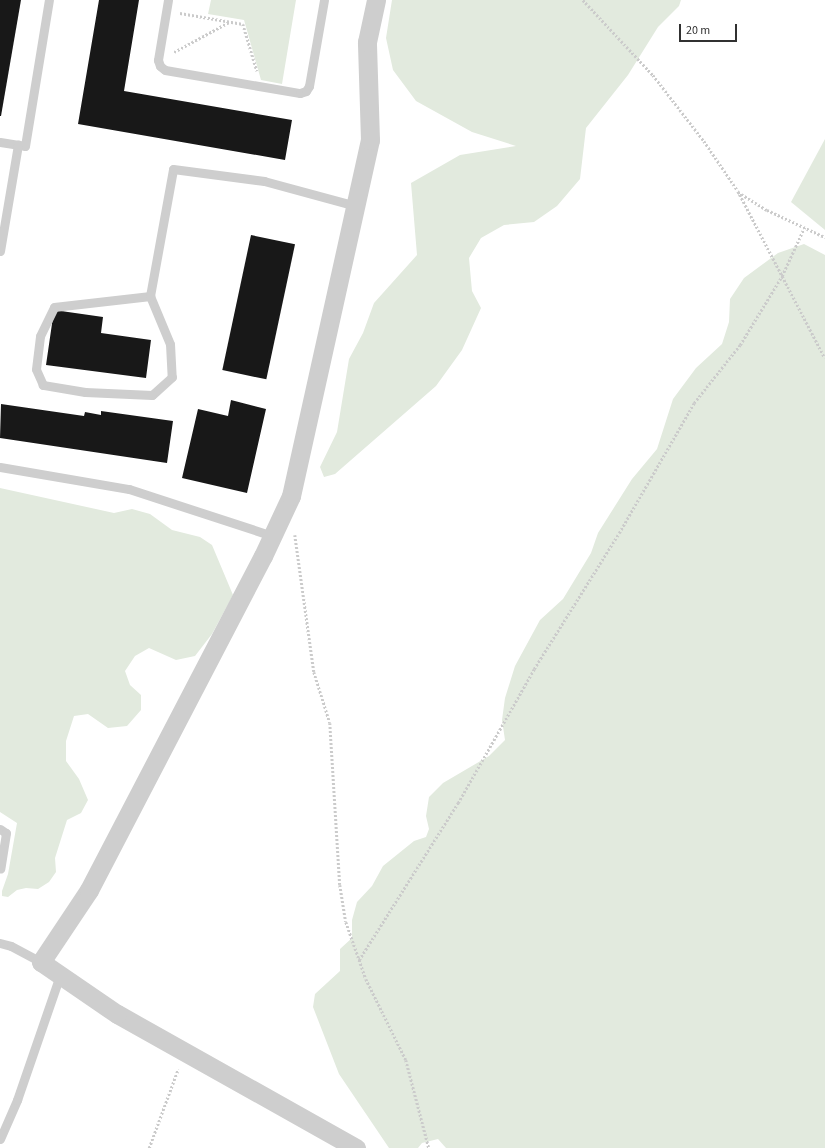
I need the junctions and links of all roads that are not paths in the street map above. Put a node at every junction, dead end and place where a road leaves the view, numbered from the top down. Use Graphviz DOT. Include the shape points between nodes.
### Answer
graph roads {
  1 [pos="49,0"];
  2 [pos="168,0"];
  3 [pos="324,0"];
  4 [pos="375,0"];
  5 [pos="0,142"];
  6 [pos="18,145"];
  7 [pos="356,206"];
  8 [pos="0,251"];
  9 [pos="150,296"];
  10 [pos="0,467"];
  11 [pos="273,536"];
  12 [pos="0,830"];
  13 [pos="0,869"];
  14 [pos="0,943"];
  15 [pos="41,962"];
  16 [pos="60,975"];
  17 [pos="0,1139"];
  18 [pos="356,1148"];
  1 -- 6 [label="lane" via="24,146"];
  2 -- 3 [label="lane" via="158,60 165,70 306,91"];
  4 -- 7 [label="street" via="367,42 370,140"];
  5 -- 6 [label="lane"];
  6 -- 8 [label="lane"];
  7 -- 9 [label="lane" via="264,181 173,169"];
  7 -- 11 [label="street" via="297,475 291,496"];
  9 -- 9 [label="lane" via="54,307 40,336 36,369 43,385 85,392 152,395 172,377 170,344"];
  10 -- 11 [label="lane" via="130,489"];
  11 -- 15 [label="street" via="89,890"];
  12 -- 13 [label="lane" via="6,833"];
  14 -- 15 [label="lane"];
  15 -- 16 [label="street"];
  16 -- 17 [label="lane" via="17,1100"];
  16 -- 18 [label="street" via="117,1014"];
}
